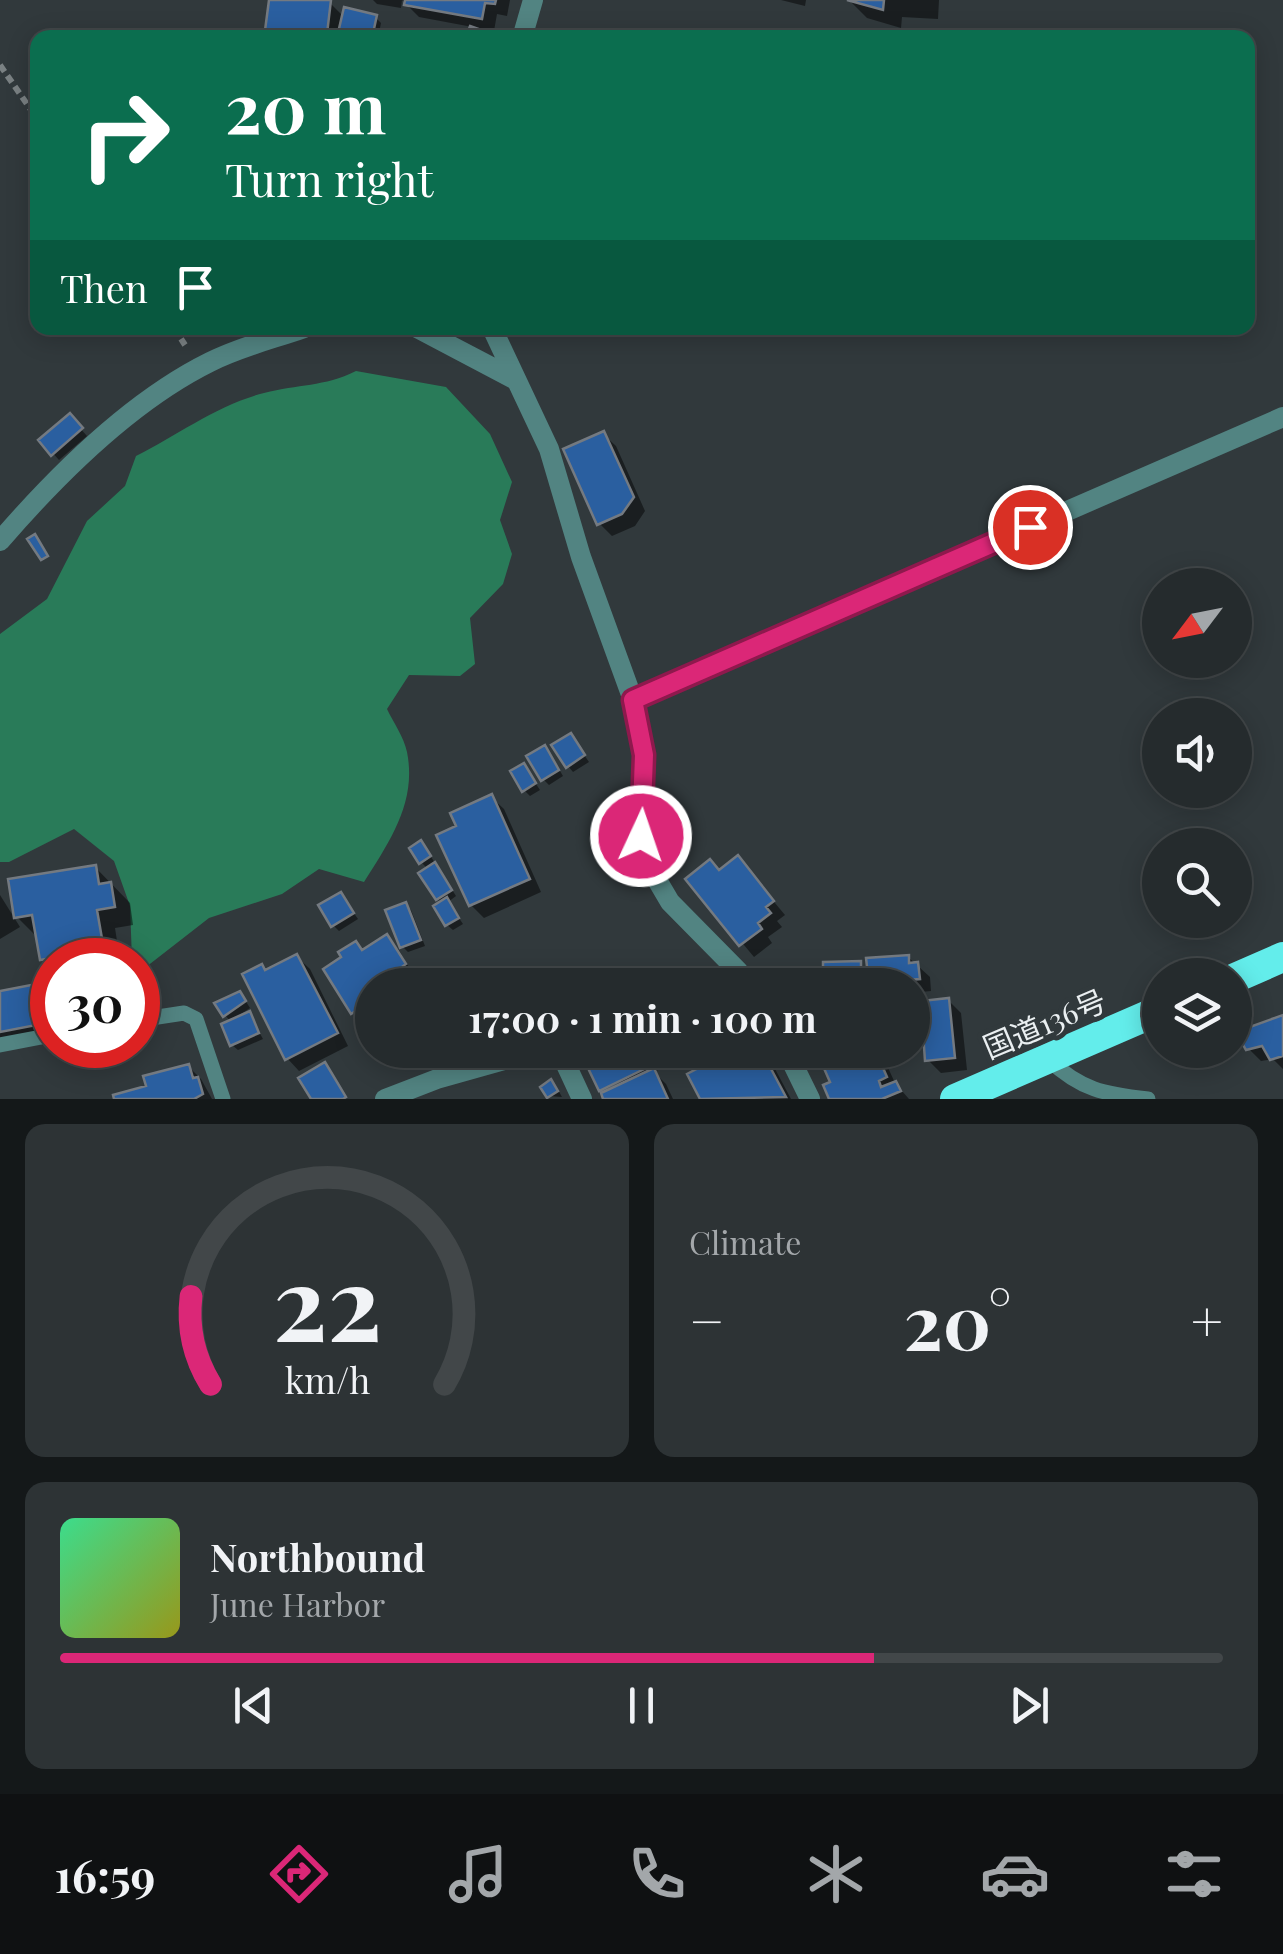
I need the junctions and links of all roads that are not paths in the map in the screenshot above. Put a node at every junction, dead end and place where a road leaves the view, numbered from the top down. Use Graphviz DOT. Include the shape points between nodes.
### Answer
graph roads {
  1 [pos="533,0"];
  2 [pos="524,30"];
  3 [pos="284,335"];
  4 [pos="430,335"];
  5 [pos="495,335"];
  6 [pos="516,380"];
  7 [pos="1283,417"];
  8 [pos="0,541"];
  9 [pos="633,700"];
  10 [pos="1283,957"];
  11 [pos="735,968"];
  12 [pos="1252,971"];
  13 [pos="160,1017"];
  14 [pos="1142,1018"];
  15 [pos="30,1039"];
  16 [pos="0,1045"];
  17 [pos="1048,1059"];
  18 [pos="477,1068"];
  19 [pos="568,1068"];
  20 [pos="795,1068"];
  21 [pos="223,1099"];
  22 [pos="386,1099"];
  23 [pos="582,1099"];
  24 [pos="810,1099"];
  25 [pos="956,1099"];
  26 [pos="1148,1099"];
  1 -- 2 [label="street"];
  3 -- 8 [label="street" via="216,359 174,383 100,439"];
  4 -- 6 [label="street"];
  5 -- 6 [label="street"];
  6 -- 9 [label="street" via="549,449"];
  7 -- 9 [label="street"];
  9 -- 11 [label="street" via="644,755 641,836 650,868 670,902"];
  10 -- 12 [label="highway"];
  13 -- 21 [label="lane" via="184,1013 196,1019"];
  14 -- 17 [label="highway, 国道136号"];
  15 -- 16 [label="lane"];
  17 -- 25 [label="highway, 国道136号"];
  17 -- 26 [label="lane" via="1091,1090"];
  18 -- 22 [label="street"];
  19 -- 23 [label="street"];
  20 -- 24 [label="street"];
}
